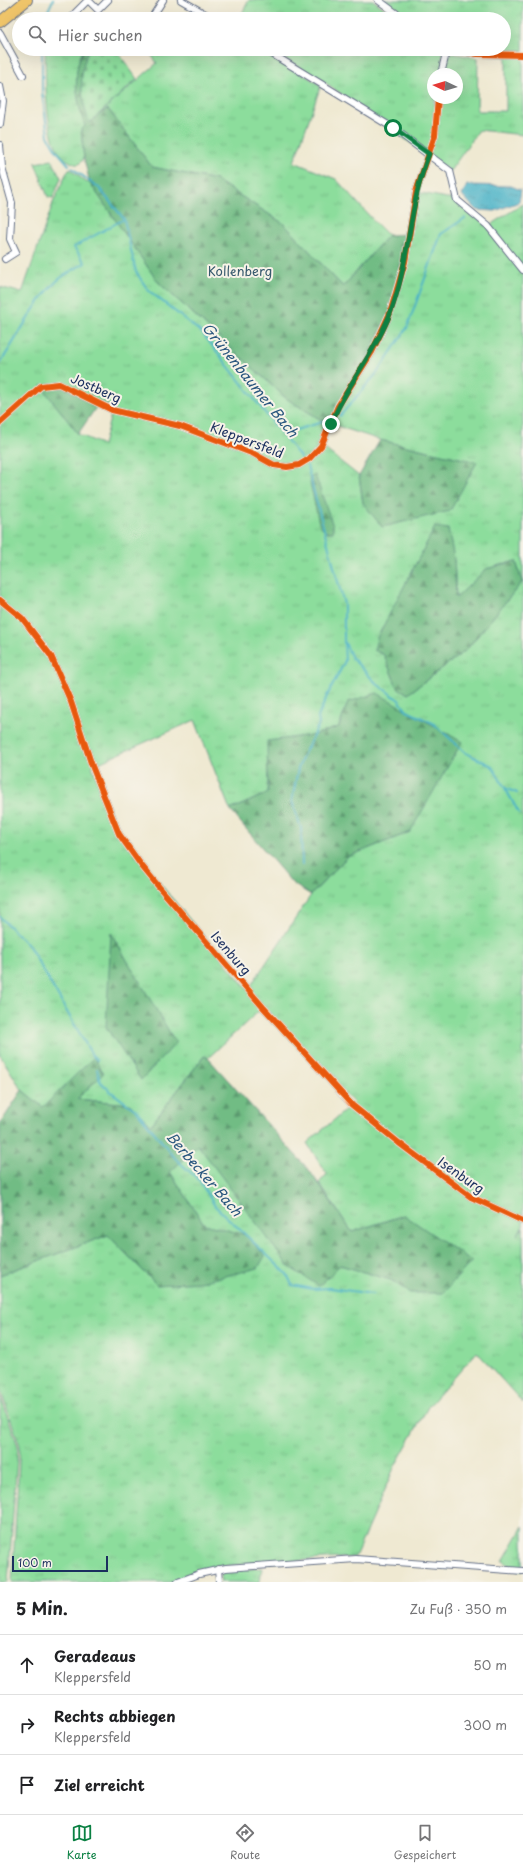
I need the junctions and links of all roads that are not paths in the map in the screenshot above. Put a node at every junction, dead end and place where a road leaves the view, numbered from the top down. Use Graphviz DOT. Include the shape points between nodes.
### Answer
graph roads {
  1 [pos="27,0"];
  2 [pos="88,0"];
  3 [pos="108,0"];
  4 [pos="163,0"];
  5 [pos="181,0"];
  6 [pos="378,0"];
  7 [pos="12,12"];
  8 [pos="12,12"];
  9 [pos="76,12"];
  10 [pos="155,12"];
  11 [pos="202,12"];
  12 [pos="394,12"];
  13 [pos="0,22"];
  14 [pos="0,33"];
  15 [pos="12,55"];
  16 [pos="511,55"];
  17 [pos="523,55"];
  18 [pos="12,56"];
  19 [pos="275,56"];
  20 [pos="446,56"];
  21 [pos="443,68"];
  22 [pos="23,76"];
  23 [pos="0,86"];
  24 [pos="438,104"];
  25 [pos="0,124"];
  26 [pos="0,145"];
  27 [pos="429,154"];
  28 [pos="5,259"];
  29 [pos="523,270"];
  30 [pos="148,418"];
  31 [pos="0,423"];
  32 [pos="0,600"];
  33 [pos="523,1221"];
  34 [pos="218,1569"];
  35 [pos="523,1571"];
  36 [pos="178,1582"];
  37 [pos="218,1582"];
  1 -- 7 [label="main road"];
  2 -- 3 [label="street" via="98,10"];
  2 -- 9 [label="street"];
  4 -- 10 [label="street"];
  5 -- 11 [label="street"];
  6 -- 12 [label="street"];
  8 -- 13 [label="main road"];
  14 -- 15 [label="street"];
  16 -- 17 [label="street"];
  18 -- 22 [label="street"];
  19 -- 27 [label="street" via="393,128"];
  20 -- 21 [label="street"];
  23 -- 25 [label="street" via="3,101"];
  24 -- 27 [label="street, Kleppersfeld" via="435,135"];
  26 -- 28 [label="street" via="2,167 12,203 10,239 16,252"];
  27 -- 29 [label="street" via="450,170 457,200 488,226"];
  27 -- 30 [label="street, Kleppersfeld" via="416,192 405,262 390,313 372,352 338,406 321,446 309,459 299,466 274,465 254,454 180,426"];
  30 -- 31 [label="street, Jostberg" via="112,410 59,384 41,386"];
  32 -- 33 [label="street, Isenburg" via="22,618 50,656 71,702 92,766 119,834 141,865 228,967 352,1105 471,1197"];
  34 -- 35 [label="street" via="356,1559"];
  34 -- 36 [label="street"];
  34 -- 37 [label="street"];
}
